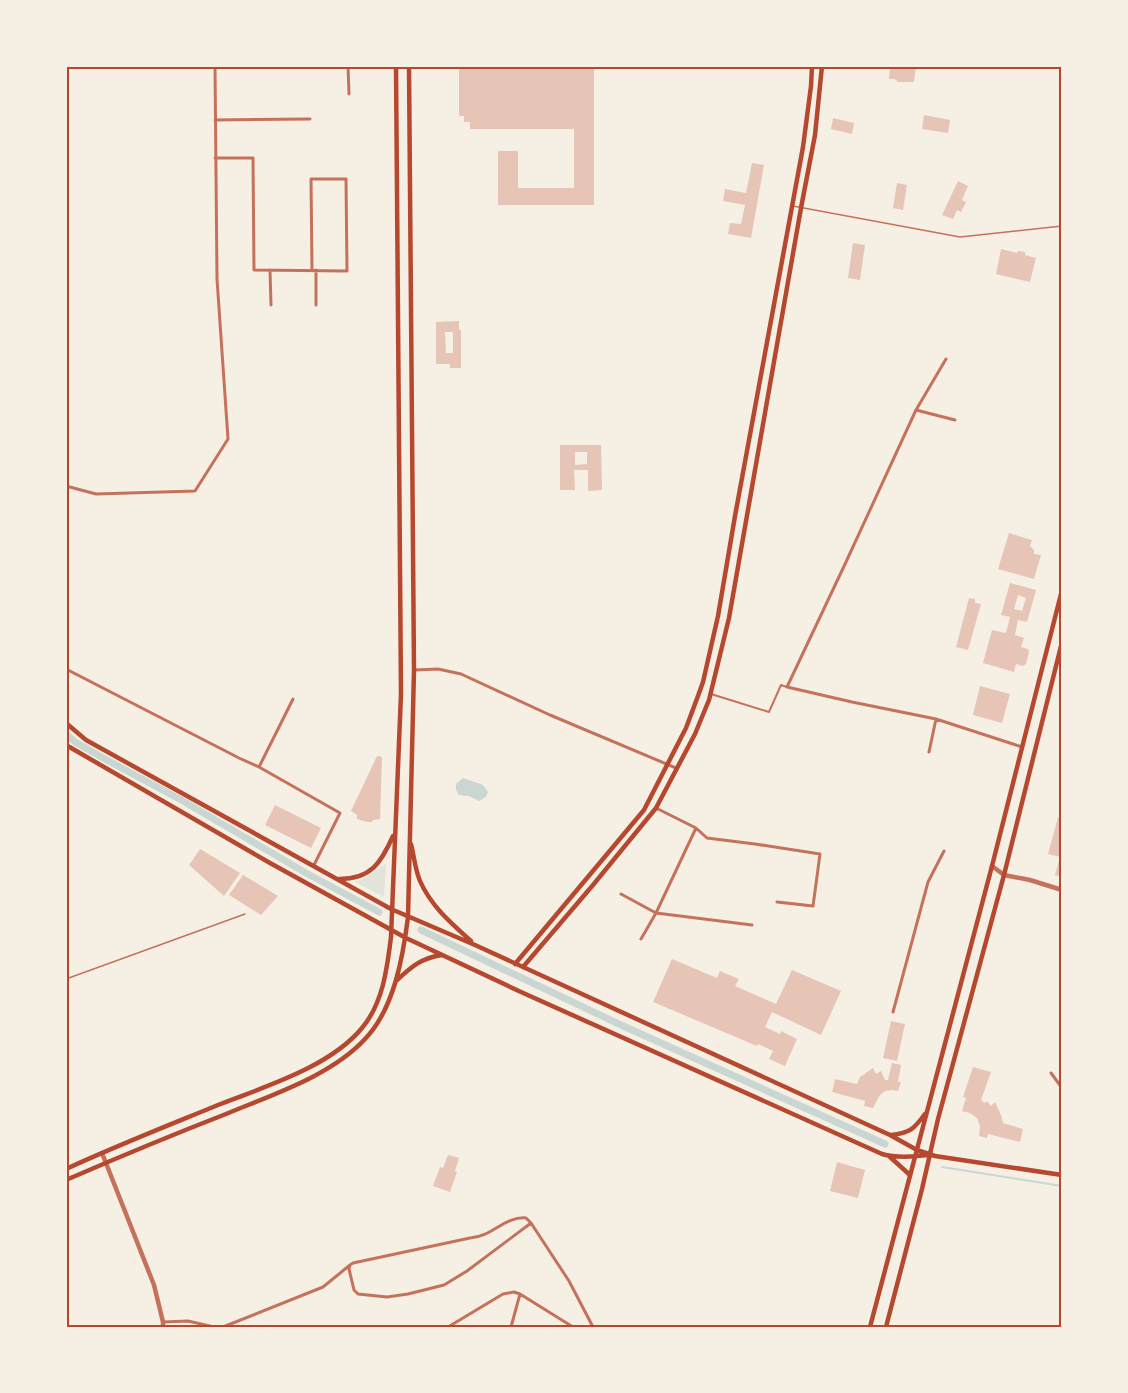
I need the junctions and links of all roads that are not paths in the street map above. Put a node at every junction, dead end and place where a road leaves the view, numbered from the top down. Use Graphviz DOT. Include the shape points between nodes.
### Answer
graph roads {
  1 [pos="215,66"];
  2 [pos="348,66"];
  3 [pos="396,66"];
  4 [pos="409,66"];
  5 [pos="812,66"];
  6 [pos="822,66"];
  7 [pos="348,94"];
  8 [pos="310,119"];
  9 [pos="215,120"];
  10 [pos="215,159"];
  11 [pos="791,206"];
  12 [pos="801,208"];
  13 [pos="1062,226"];
  14 [pos="270,270"];
  15 [pos="314,270"];
  16 [pos="774,302"];
  17 [pos="784,304"];
  18 [pos="271,305"];
  19 [pos="316,306"];
  20 [pos="946,359"];
  21 [pos="916,410"];
  22 [pos="955,420"];
  23 [pos="66,486"];
  24 [pos="1062,590"];
  25 [pos="1062,642"];
  26 [pos="66,669"];
  27 [pos="414,670"];
  28 [pos="787,687"];
  29 [pos="401,694"];
  30 [pos="414,694"];
  31 [pos="711,694"];
  32 [pos="293,699"];
  33 [pos="936,719"];
  34 [pos="66,723"];
  35 [pos="66,745"];
  36 [pos="1022,747"];
  37 [pos="928,752"];
  38 [pos="667,764"];
  39 [pos="259,767"];
  40 [pos="678,769"];
  41 [pos="656,808"];
  42 [pos="696,828"];
  43 [pos="395,831"];
  44 [pos="410,835"];
  45 [pos="944,851"];
  46 [pos="314,865"];
  47 [pos="992,866"];
  48 [pos="1004,875"];
  49 [pos="337,879"];
  50 [pos="1062,890"];
  51 [pos="621,894"];
  52 [pos="777,902"];
  53 [pos="391,909"];
  54 [pos="656,913"];
  55 [pos="245,914"];
  56 [pos="408,917"];
  57 [pos="752,925"];
  58 [pos="391,930"];
  59 [pos="405,938"];
  60 [pos="641,939"];
  61 [pos="475,945"];
  62 [pos="443,954"];
  63 [pos="515,964"];
  64 [pos="523,967"];
  65 [pos="66,979"];
  66 [pos="396,981"];
  67 [pos="893,1012"];
  68 [pos="1051,1072"];
  69 [pos="1062,1088"];
  70 [pos="928,1109"];
  71 [pos="890,1135"];
  72 [pos="917,1150"];
  73 [pos="102,1153"];
  74 [pos="929,1155"];
  75 [pos="890,1157"];
  76 [pos="915,1157"];
  77 [pos="106,1162"];
  78 [pos="66,1169"];
  79 [pos="910,1175"];
  80 [pos="1062,1175"];
  81 [pos="66,1180"];
  82 [pos="531,1223"];
  83 [pos="350,1265"];
  84 [pos="520,1294"];
  85 [pos="163,1325"];
  86 [pos="214,1327"];
  87 [pos="224,1327"];
  88 [pos="448,1327"];
  89 [pos="511,1327"];
  90 [pos="573,1327"];
  91 [pos="593,1327"];
  92 [pos="870,1327"];
  93 [pos="886,1327"];
  1 -- 9 [label="street"];
  2 -- 7 [label="street"];
  3 -- 29 [label="main road"];
  4 -- 27 [label="main road"];
  5 -- 11 [label="main road" via="803,147"];
  6 -- 12 [label="main road" via="815,135"];
  8 -- 9 [label="street"];
  9 -- 10 [label="street"];
  10 -- 14 [label="street" via="253,158 254,270"];
  10 -- 23 [label="street" via="217,279 228,439 195,491 96,494"];
  11 -- 12 [label="lane"];
  11 -- 16 [label="main road"];
  12 -- 13 [label="lane" via="960,237"];
  12 -- 17 [label="main road"];
  14 -- 15 [label="street"];
  14 -- 18 [label="street"];
  15 -- 15 [label="street" via="311,179 346,179 347,271"];
  15 -- 19 [label="street"];
  16 -- 17 [label="main road"];
  16 -- 38 [label="main road" via="705,676 686,728"];
  17 -- 31 [label="main road" via="729,618"];
  20 -- 21 [label="street"];
  21 -- 22 [label="street"];
  21 -- 28 [label="street"];
  24 -- 36 [label="main road"];
  25 -- 48 [label="main road"];
  26 -- 39 [label="street"];
  27 -- 30 [label="main road"];
  27 -- 38 [label="street" via="438,669 460,674"];
  28 -- 31 [label="street" via="781,685 769,712"];
  28 -- 33 [label="street"];
  29 -- 30 [label="main road"];
  29 -- 43 [label="main road"];
  30 -- 44 [label="main road"];
  31 -- 40 [label="main road"];
  32 -- 39 [label="street"];
  33 -- 36 [label="street"];
  33 -- 37 [label="street"];
  34 -- 46 [label="main road" via="86,740"];
  35 -- 58 [label="main road"];
  36 -- 47 [label="main road"];
  38 -- 40 [label="street"];
  38 -- 63 [label="main road" via="644,810"];
  39 -- 46 [label="street" via="340,813"];
  40 -- 41 [label="main road"];
  41 -- 42 [label="street"];
  41 -- 64 [label="main road"];
  42 -- 52 [label="street" via="707,838 820,854 813,906"];
  42 -- 54 [label="street"];
  43 -- 49 [label="main road" via="375,868 350,879"];
  43 -- 53 [label="main road"];
  44 -- 56 [label="main road"];
  44 -- 61 [label="main road" via="419,879 429,899"];
  45 -- 67 [label="street" via="928,882"];
  46 -- 49 [label="main road"];
  47 -- 48 [label="street"];
  47 -- 70 [label="main road"];
  48 -- 50 [label="street"];
  48 -- 74 [label="main road"];
  49 -- 53 [label="main road"];
  51 -- 54 [label="street"];
  53 -- 56 [label="main road"];
  53 -- 58 [label="main road"];
  54 -- 57 [label="street"];
  54 -- 60 [label="street"];
  55 -- 65 [label="lane"];
  56 -- 59 [label="main road"];
  56 -- 61 [label="main road"];
  58 -- 59 [label="main road"];
  58 -- 73 [label="main road" via="387,971 376,1007 349,1042 324,1060 286,1078"];
  59 -- 62 [label="main road"];
  59 -- 66 [label="main road"];
  61 -- 63 [label="main road"];
  62 -- 66 [label="main road" via="424,959"];
  62 -- 75 [label="main road"];
  63 -- 64 [label="main road"];
  64 -- 71 [label="main road"];
  66 -- 77 [label="main road" via="378,1022 338,1063 289,1088"];
  68 -- 69 [label="street"];
  70 -- 71 [label="main road" via="915,1127 903,1134"];
  70 -- 72 [label="main road"];
  71 -- 72 [label="main road"];
  72 -- 74 [label="main road"];
  72 -- 76 [label="main road"];
  73 -- 77 [label="street"];
  73 -- 78 [label="main road"];
  74 -- 76 [label="main road"];
  74 -- 80 [label="main road"];
  74 -- 93 [label="main road"];
  75 -- 76 [label="main road"];
  75 -- 79 [label="main road"];
  76 -- 79 [label="main road"];
  77 -- 81 [label="main road"];
  77 -- 85 [label="street" via="154,1285"];
  79 -- 92 [label="main road"];
  82 -- 83 [label="street" via="526,1218 513,1219 483,1236"];
  82 -- 83 [label="street" via="444,1285 408,1294 358,1294"];
  82 -- 91 [label="street"];
  83 -- 87 [label="street" via="323,1287"];
  84 -- 88 [label="street" via="503,1294"];
  84 -- 89 [label="street"];
  84 -- 90 [label="street"];
  85 -- 86 [label="street" via="188,1321"];
}
